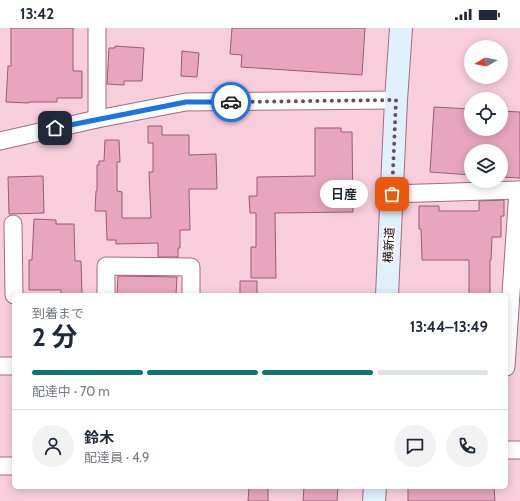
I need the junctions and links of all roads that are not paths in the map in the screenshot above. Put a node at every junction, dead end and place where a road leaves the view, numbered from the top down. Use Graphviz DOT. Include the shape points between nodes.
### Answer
graph roads {
  1 [pos="97,28"];
  2 [pos="401,28"];
  3 [pos="396,100"];
  4 [pos="97,119"];
  5 [pos="0,140"];
  6 [pos="519,190"];
  7 [pos="392,194"];
  8 [pos="14,224"];
  9 [pos="7,274"];
  10 [pos="13,293"];
  11 [pos="106,293"];
  12 [pos="191,293"];
  13 [pos="387,293"];
  14 [pos="508,340"];
  15 [pos="0,366"];
  16 [pos="12,366"];
  17 [pos="508,450"];
  18 [pos="520,450"];
  19 [pos="0,466"];
  20 [pos="12,466"];
  21 [pos="375,489"];
  22 [pos="374,501"];
  1 -- 4 [label="street"];
  2 -- 3 [label="street, 横新道"];
  3 -- 4 [label="street" via="186,102"];
  3 -- 7 [label="street, 横新道"];
  4 -- 5 [label="street"];
  6 -- 7 [label="street"];
  6 -- 14 [label="street"];
  7 -- 13 [label="street, 横新道"];
  8 -- 9 [label="street"];
  9 -- 10 [label="street"];
  11 -- 12 [label="street" via="106,266 191,267"];
  15 -- 16 [label="street"];
  17 -- 18 [label="street"];
  19 -- 20 [label="street"];
  21 -- 22 [label="street"];
}
